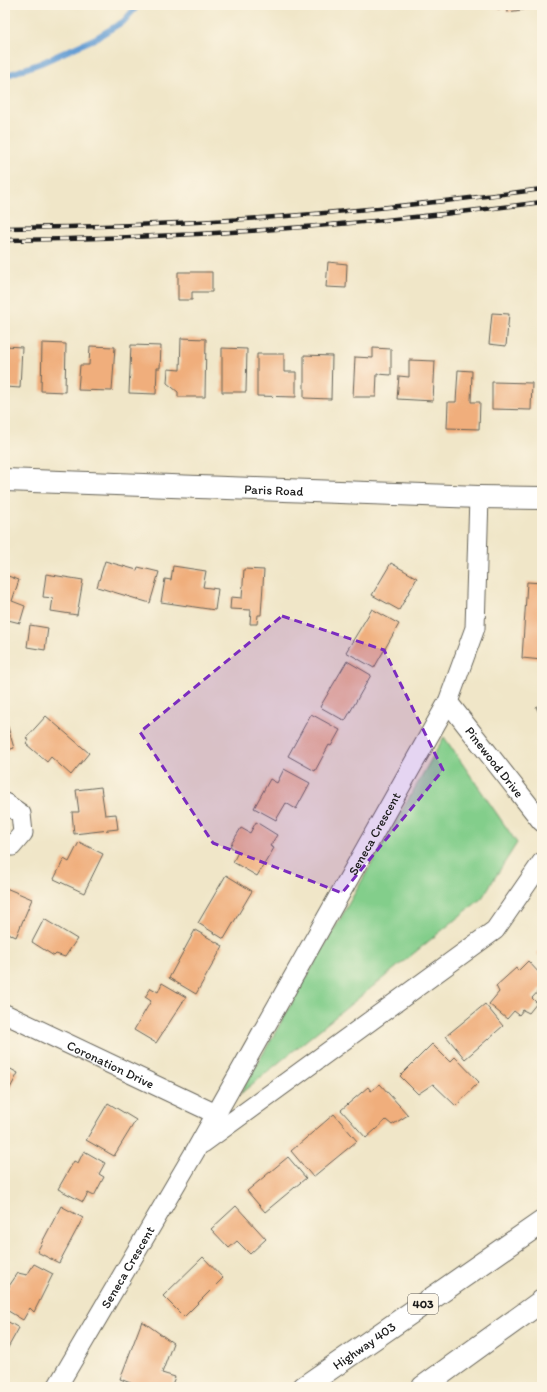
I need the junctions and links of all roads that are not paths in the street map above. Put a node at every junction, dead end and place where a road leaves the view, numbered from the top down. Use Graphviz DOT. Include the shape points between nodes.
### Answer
graph roads {
  1 [pos="5,480"];
  2 [pos="479,497"];
  3 [pos="542,498"];
  4 [pos="448,702"];
  5 [pos="5,803"];
  6 [pos="542,822"];
  7 [pos="5,846"];
  8 [pos="542,862"];
  9 [pos="5,1014"];
  10 [pos="216,1114"];
  11 [pos="197,1148"];
  12 [pos="542,1222"];
  13 [pos="542,1301"];
  14 [pos="57,1387"];
  15 [pos="304,1387"];
  16 [pos="423,1387"];
  1 -- 2 [label="main road, Paris Road"];
  2 -- 3 [label="main road, Paris Road"];
  2 -- 4 [label="street, Seneca Crescent" via="475,628"];
  4 -- 6 [label="street, Pinewood Drive"];
  4 -- 10 [label="street, Seneca Crescent"];
  5 -- 7 [label="street" via="21,814 23,833 12,846"];
  8 -- 11 [label="street, Seneca Crescent" via="495,930"];
  9 -- 10 [label="street, Coronation Drive"];
  10 -- 11 [label="street, Seneca Crescent"];
  11 -- 14 [label="street, Seneca Crescent"];
  12 -- 15 [label="main road, Highway 403 / 403"];
  13 -- 16 [label="main road"];
}
